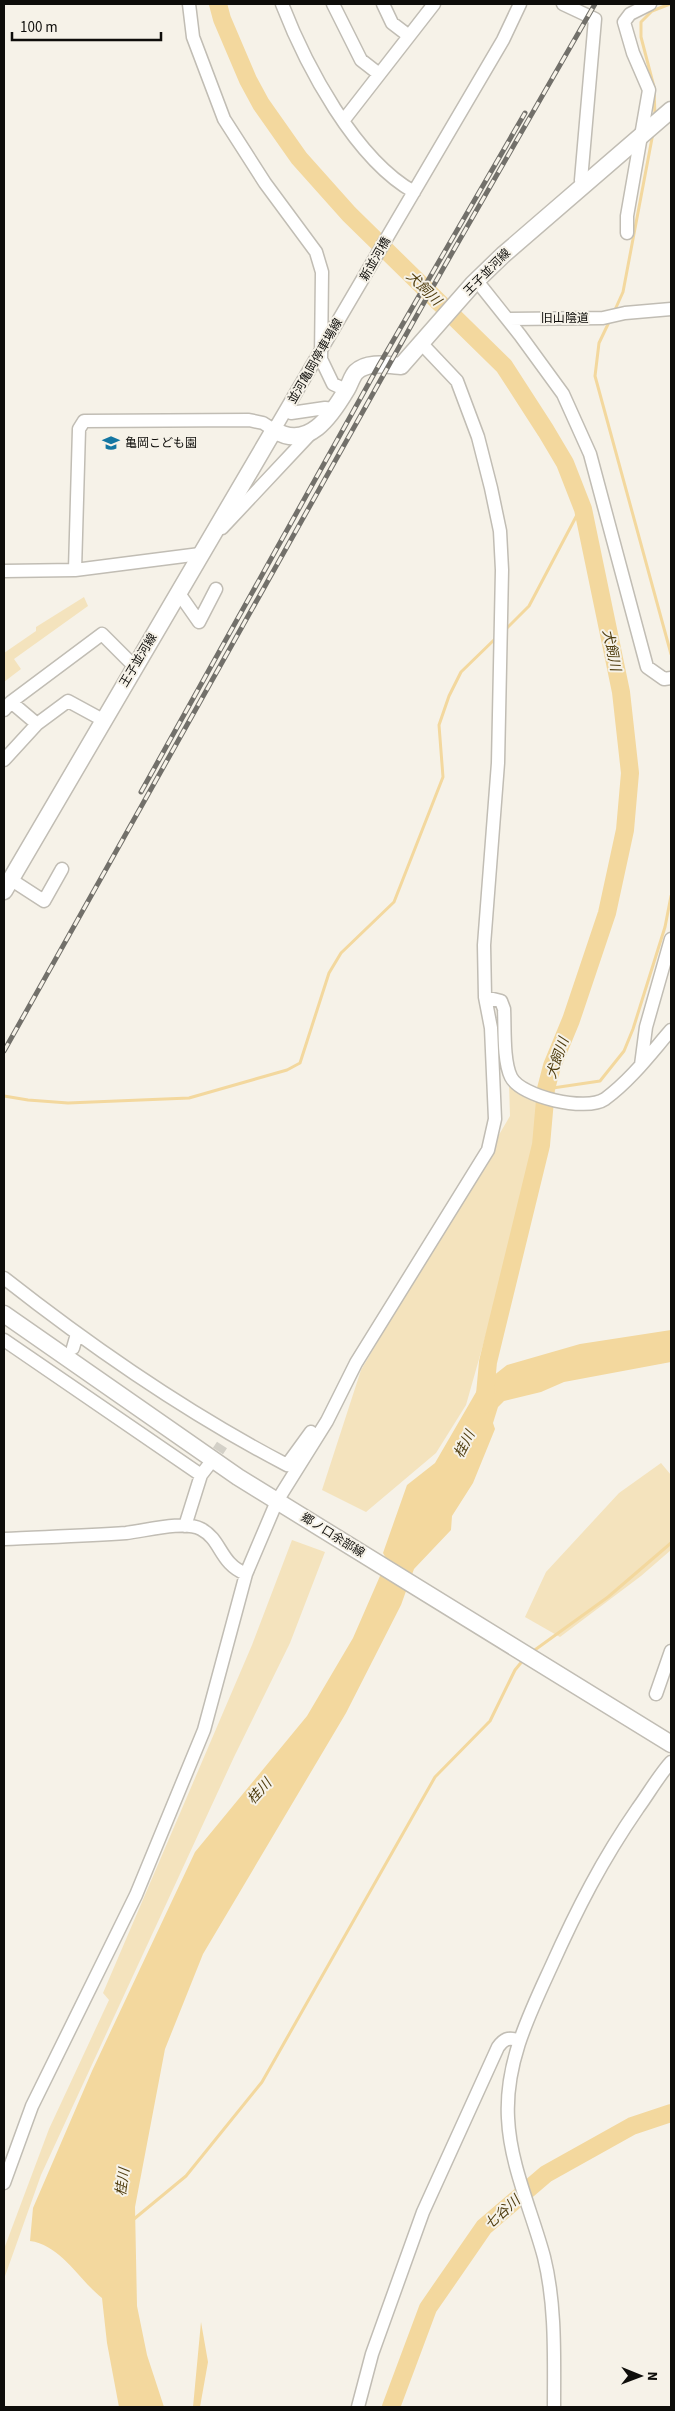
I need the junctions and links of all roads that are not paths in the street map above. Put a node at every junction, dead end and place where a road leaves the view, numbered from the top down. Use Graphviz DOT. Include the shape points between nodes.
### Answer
graph roads {
  1 [pos="189,4"];
  2 [pos="282,4"];
  3 [pos="332,4"];
  4 [pos="383,4"];
  5 [pos="434,4"];
  6 [pos="520,4"];
  7 [pos="650,4"];
  8 [pos="570,5"];
  9 [pos="409,36"];
  10 [pos="379,74"];
  11 [pos="666,115"];
  12 [pos="343,120"];
  13 [pos="642,135"];
  14 [pos="583,186"];
  15 [pos="414,192"];
  16 [pos="627,233"];
  17 [pos="475,282"];
  18 [pos="355,292"];
  19 [pos="671,309"];
  20 [pos="509,319"];
  21 [pos="424,340"];
  22 [pos="346,390"];
  23 [pos="334,409"];
  24 [pos="291,413"];
  25 [pos="274,430"];
  26 [pos="314,430"];
  27 [pos="204,549"];
  28 [pos="74,570"];
  29 [pos="4,571"];
  30 [pos="216,590"];
  31 [pos="178,592"];
  32 [pos="134,666"];
  33 [pos="671,678"];
  34 [pos="8,706"];
  35 [pos="102,720"];
  36 [pos="37,724"];
  37 [pos="4,760"];
  38 [pos="62,869"];
  39 [pos="7,885"];
  40 [pos="671,939"];
  41 [pos="485,998"];
  42 [pos="671,1030"];
  43 [pos="641,1066"];
  44 [pos="4,1278"];
  45 [pos="4,1314"];
  46 [pos="77,1334"];
  47 [pos="4,1340"];
  48 [pos="73,1348"];
  49 [pos="69,1369"];
  50 [pos="67,1383"];
  51 [pos="327,1421"];
  52 [pos="277,1501"];
  53 [pos="185,1526"];
  54 [pos="4,1539"];
  55 [pos="246,1574"];
  56 [pos="671,1651"];
  57 [pos="656,1694"];
  58 [pos="671,1744"];
  59 [pos="671,1762"];
  60 [pos="518,2040"];
  61 [pos="4,2183"];
  62 [pos="358,2407"];
  63 [pos="554,2407"];
  1 -- 22 [label="street" via="194,37 224,119 265,183 316,252 322,272 321,359 333,384"];
  2 -- 12 [label="street" via="303,53"];
  3 -- 10 [label="street" via="361,60"];
  4 -- 9 [label="street" via="392,23"];
  5 -- 9 [label="street"];
  6 -- 15 [label="street" via="503,40"];
  7 -- 13 [label="street" via="630,14 624,22 649,90"];
  8 -- 14 [label="street" via="594,19"];
  9 -- 10 [label="street"];
  10 -- 12 [label="street"];
  11 -- 13 [label="main road, 王子並河線"];
  12 -- 15 [label="street" via="399,184"];
  13 -- 14 [label="main road, 王子並河線"];
  13 -- 16 [label="street" via="627,216"];
  14 -- 17 [label="main road, 王子並河線"];
  15 -- 18 [label="street, 新並河橋"];
  17 -- 20 [label="street"];
  17 -- 21 [label="main road, 王子並河線"];
  18 -- 25 [label="street, 並河亀岡停車場線"];
  19 -- 20 [label="street, 旧山陰道" via="603,318"];
  20 -- 33 [label="street" via="563,394 590,454 647,667 664,679"];
  21 -- 22 [label="main road, 王子並河線" via="401,366 379,365 356,372"];
  21 -- 41 [label="street" via="457,381 478,437 500,532 498,763 484,945"];
  22 -- 23 [label="main road, 王子並河線"];
  23 -- 24 [label="street"];
  23 -- 26 [label="main road, 王子並河線"];
  25 -- 26 [label="main road" via="292,438"];
  25 -- 27 [label="main road, 王子並河線"];
  25 -- 28 [label="street" via="249,420 84,421 79,429"];
  26 -- 27 [label="street"];
  27 -- 28 [label="street"];
  27 -- 31 [label="main road, 王子並河線"];
  28 -- 29 [label="street"];
  30 -- 31 [label="street" via="199,622"];
  31 -- 32 [label="main road, 王子並河線"];
  32 -- 34 [label="street" via="102,634"];
  32 -- 35 [label="main road, 王子並河線"];
  34 -- 36 [label="street"];
  35 -- 36 [label="street" via="68,701"];
  35 -- 39 [label="main road, 王子並河線"];
  36 -- 37 [label="street"];
  38 -- 39 [label="street" via="44,900"];
  40 -- 43 [label="street" via="646,1027"];
  41 -- 43 [label="street" via="501,1001 508,1069 518,1086 531,1092 564,1103 586,1104 604,1100"];
  41 -- 51 [label="street" via="491,1028 494,1110 488,1150 356,1363"];
  42 -- 43 [label="street"];
  44 -- 46 [label="street"];
  45 -- 52 [label="main road, 郷ノ口余部線"];
  46 -- 48 [label="street"];
  46 -- 51 [label="street" via="226,1440 287,1465 315,1426"];
  47 -- 50 [label="street"];
  49 -- 50 [label="street"];
  50 -- 53 [label="street" via="204,1471"];
  51 -- 52 [label="street"];
  52 -- 55 [label="street"];
  52 -- 58 [label="main road, 郷ノ口余部線"];
  53 -- 54 [label="street" via="128,1533"];
  53 -- 55 [label="street" via="202,1529 226,1561 235,1570"];
  55 -- 61 [label="street" via="204,1730 136,1895 32,2106"];
  56 -- 57 [label="street"];
  59 -- 60 [label="street" via="611,1848 579,1905"];
  60 -- 62 [label="street" via="504,2040 498,2047 423,2212 372,2354"];
  60 -- 63 [label="street" via="508,2090 510,2141 544,2257 554,2345"];
}
